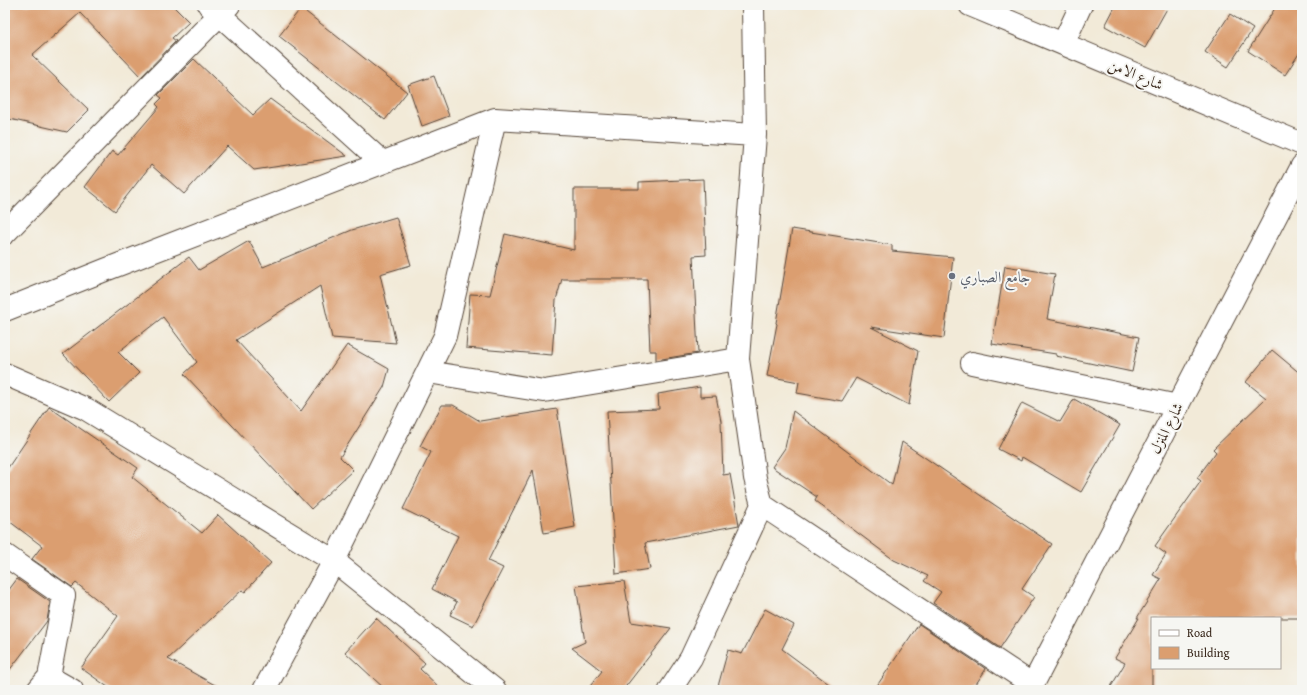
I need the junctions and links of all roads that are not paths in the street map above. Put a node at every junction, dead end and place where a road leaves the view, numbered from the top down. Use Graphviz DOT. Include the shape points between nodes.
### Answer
graph roads {
  1 [pos="753,5"];
  2 [pos="970,5"];
  3 [pos="1081,5"];
  4 [pos="219,8"];
  5 [pos="1064,44"];
  6 [pos="495,119"];
  7 [pos="755,136"];
  8 [pos="1302,144"];
  9 [pos="382,162"];
  10 [pos="1302,166"];
  11 [pos="5,233"];
  12 [pos="5,310"];
  13 [pos="738,359"];
  14 [pos="972,363"];
  15 [pos="428,372"];
  16 [pos="5,374"];
  17 [pos="1178,406"];
  18 [pos="762,505"];
  19 [pos="5,555"];
  20 [pos="334,561"];
  21 [pos="43,684"];
  22 [pos="1032,688"];
  23 [pos="72,690"];
  24 [pos="264,690"];
  25 [pos="495,690"];
  26 [pos="670,690"];
  1 -- 7 [label="street"];
  2 -- 5 [label="street, شارع الامن"];
  3 -- 5 [label="street"];
  4 -- 9 [label="street"];
  4 -- 11 [label="street"];
  5 -- 8 [label="street, شارع الامن"];
  6 -- 7 [label="street"];
  6 -- 9 [label="street"];
  6 -- 15 [label="street" via="445,336"];
  7 -- 13 [label="street"];
  9 -- 12 [label="street"];
  10 -- 17 [label="street, شارع المنزل"];
  13 -- 15 [label="street" via="544,391"];
  13 -- 18 [label="street" via="754,478"];
  14 -- 17 [label="street"];
  15 -- 20 [label="street"];
  16 -- 20 [label="street" via="86,409"];
  17 -- 22 [label="street, شارع المنزل"];
  18 -- 22 [label="street"];
  18 -- 26 [label="street" via="691,658"];
  19 -- 21 [label="street" via="64,596"];
  20 -- 24 [label="street"];
  20 -- 25 [label="street"];
  21 -- 23 [label="street"];
}
